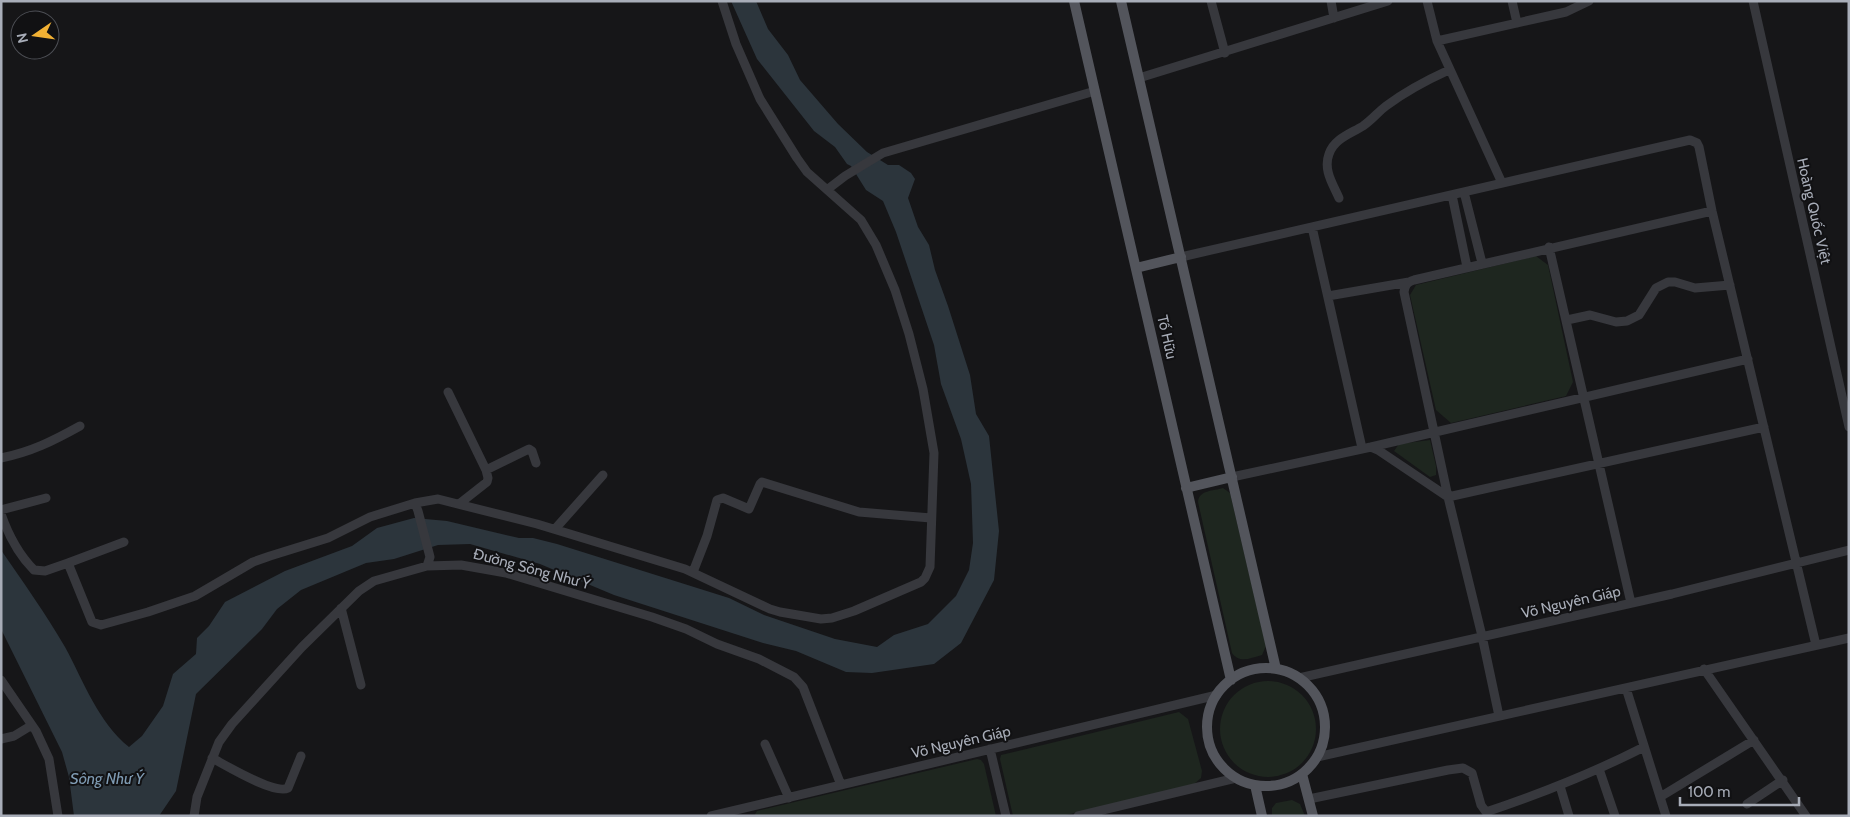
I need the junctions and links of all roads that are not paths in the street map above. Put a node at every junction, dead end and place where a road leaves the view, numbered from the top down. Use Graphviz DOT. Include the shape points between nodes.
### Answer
graph roads {
  1 [pos="722,1"];
  2 [pos="1074,1"];
  3 [pos="1121,1"];
  4 [pos="1211,1"];
  5 [pos="1331,1"];
  6 [pos="1388,1"];
  7 [pos="1427,1"];
  8 [pos="1512,1"];
  9 [pos="1590,1"];
  10 [pos="1752,1"];
  11 [pos="1334,18"];
  12 [pos="1517,22"];
  13 [pos="1437,41"];
  14 [pos="1225,53"];
  15 [pos="1450,70"];
  16 [pos="1139,78"];
  17 [pos="1095,91"];
  18 [pos="1502,184"];
  19 [pos="828,189"];
  20 [pos="1464,192"];
  21 [pos="1452,195"];
  22 [pos="1338,198"];
  23 [pos="1712,211"];
  24 [pos="1312,227"];
  25 [pos="1549,247"];
  26 [pos="1181,257"];
  27 [pos="1482,263"];
  28 [pos="1466,267"];
  29 [pos="1136,268"];
  30 [pos="1409,282"];
  31 [pos="1730,285"];
  32 [pos="1328,296"];
  33 [pos="1566,320"];
  34 [pos="1748,359"];
  35 [pos="448,392"];
  36 [pos="1584,398"];
  37 [pos="80,426"];
  38 [pos="1764,427"];
  39 [pos="1849,427"];
  40 [pos="1434,431"];
  41 [pos="1366,448"];
  42 [pos="1,458"];
  43 [pos="1598,462"];
  44 [pos="536,463"];
  45 [pos="486,470"];
  46 [pos="604,475"];
  47 [pos="1232,477"];
  48 [pos="1186,488"];
  49 [pos="1448,497"];
  50 [pos="46,498"];
  51 [pos="459,504"];
  52 [pos="417,507"];
  53 [pos="1,510"];
  54 [pos="1,514"];
  55 [pos="931,518"];
  56 [pos="555,529"];
  57 [pos="124,542"];
  58 [pos="1849,550"];
  59 [pos="428,561"];
  60 [pos="1797,562"];
  61 [pos="68,563"];
  62 [pos="693,572"];
  63 [pos="1631,603"];
  64 [pos="341,608"];
  65 [pos="1482,636"];
  66 [pos="1849,638"];
  67 [pos="1816,645"];
  68 [pos="1276,669"];
  69 [pos="1704,669"];
  70 [pos="1299,678"];
  71 [pos="1,680"];
  72 [pos="1231,680"];
  73 [pos="361,685"];
  74 [pos="1626,688"];
  75 [pos="1217,695"];
  76 [pos="1499,716"];
  77 [pos="32,725"];
  78 [pos="1,739"];
  79 [pos="1754,740"];
  80 [pos="765,744"];
  81 [pos="1644,747"];
  82 [pos="990,749"];
  83 [pos="300,756"];
  84 [pos="1318,757"];
  85 [pos="212,758"];
  86 [pos="1599,769"];
  87 [pos="1302,774"];
  88 [pos="1236,778"];
  89 [pos="1783,780"];
  90 [pos="841,785"];
  91 [pos="1255,785"];
  92 [pos="1560,786"];
  93 [pos="1660,797"];
  94 [pos="789,798"];
  95 [pos="1309,799"];
  96 [pos="1747,804"];
  97 [pos="742,812"];
  98 [pos="58,816"];
  99 [pos="194,816"];
  100 [pos="711,816"];
  101 [pos="1006,816"];
  102 [pos="1078,816"];
  103 [pos="1262,816"];
  104 [pos="1313,816"];
  105 [pos="1569,816"];
  106 [pos="1615,816"];
  107 [pos="1666,816"];
  108 [pos="1806,816"];
  1 -- 19 [label="street" via="760,99 797,158"];
  2 -- 17 [label="main road, Tố Hữu"];
  3 -- 16 [label="main road"];
  4 -- 14 [label="street"];
  5 -- 11 [label="street"];
  6 -- 11 [label="street"];
  7 -- 13 [label="street"];
  8 -- 12 [label="street"];
  9 -- 12 [label="street" via="1566,12"];
  10 -- 39 [label="street, Hoàng Quốc Việt"];
  11 -- 14 [label="street"];
  12 -- 13 [label="street"];
  13 -- 15 [label="street"];
  14 -- 16 [label="street"];
  15 -- 18 [label="street"];
  15 -- 22 [label="street" via="1401,95 1334,144 1326,166"];
  16 -- 26 [label="main road"];
  17 -- 19 [label="street" via="884,153"];
  17 -- 29 [label="main road, Tố Hữu"];
  18 -- 20 [label="street"];
  18 -- 23 [label="street" via="1690,140 1699,146"];
  19 -- 55 [label="street" via="866,226 895,290 909,334 923,389 935,462"];
  20 -- 21 [label="street"];
  20 -- 27 [label="street"];
  21 -- 24 [label="street"];
  21 -- 28 [label="street"];
  23 -- 25 [label="street"];
  23 -- 31 [label="street"];
  24 -- 26 [label="street"];
  24 -- 32 [label="street"];
  25 -- 27 [label="street"];
  25 -- 33 [label="street"];
  26 -- 29 [label="main road"];
  26 -- 47 [label="main road"];
  27 -- 28 [label="street"];
  28 -- 30 [label="street"];
  29 -- 48 [label="main road, Tố Hữu"];
  30 -- 32 [label="street"];
  30 -- 40 [label="street" via="1404,292"];
  31 -- 33 [label="street" via="1695,288 1668,282 1656,288 1639,314 1628,322 1590,315"];
  31 -- 34 [label="street"];
  32 -- 41 [label="street"];
  33 -- 36 [label="street"];
  34 -- 36 [label="street"];
  34 -- 38 [label="street"];
  35 -- 45 [label="street"];
  36 -- 40 [label="street"];
  36 -- 43 [label="street"];
  37 -- 42 [label="street" via="24,454"];
  38 -- 43 [label="street"];
  38 -- 60 [label="street"];
  40 -- 41 [label="street"];
  40 -- 49 [label="street"];
  41 -- 47 [label="street"];
  41 -- 49 [label="street" via="1378,450"];
  43 -- 49 [label="street"];
  43 -- 63 [label="street"];
  44 -- 45 [label="street" via="529,449"];
  45 -- 51 [label="street" via="487,482"];
  46 -- 56 [label="street"];
  47 -- 48 [label="main road"];
  47 -- 68 [label="main road"];
  48 -- 72 [label="main road, Tố Hữu"];
  49 -- 65 [label="street"];
  50 -- 53 [label="street"];
  51 -- 52 [label="street" via="438,499"];
  51 -- 56 [label="street"];
  52 -- 59 [label="street"];
  52 -- 61 [label="street" via="370,517 328,538 253,562 195,596 102,625 92,622"];
  54 -- 61 [label="street" via="10,535 34,570 45,571"];
  55 -- 62 [label="street" via="930,567 925,578 832,618 821,619 770,609"];
  55 -- 62 [label="street" via="859,512 762,482 749,509 723,498 717,500"];
  56 -- 62 [label="street"];
  57 -- 61 [label="street"];
  58 -- 60 [label="street, Võ Nguyên Giáp"];
  59 -- 64 [label="street, Đường Sông Như Ý" via="374,581"];
  59 -- 90 [label="street, Đường Sông Như Ý" via="506,573 616,606 686,629 794,677 803,687"];
  60 -- 63 [label="street, Võ Nguyên Giáp"];
  60 -- 67 [label="street"];
  63 -- 65 [label="street, Võ Nguyên Giáp"];
  64 -- 73 [label="street"];
  64 -- 85 [label="street, Đường Sông Như Ý" via="232,724"];
  65 -- 70 [label="street, Võ Nguyên Giáp"];
  65 -- 76 [label="street"];
  66 -- 67 [label="street"];
  67 -- 69 [label="street"];
  68 -- 70 [label="main road"];
  68 -- 72 [label="main road" via="1248,671"];
  69 -- 74 [label="street"];
  69 -- 79 [label="street"];
  70 -- 84 [label="main road" via="1314,694 1323,714 1324,736"];
  71 -- 77 [label="street"];
  72 -- 75 [label="main road"];
  74 -- 76 [label="street"];
  74 -- 81 [label="street"];
  75 -- 82 [label="street, Võ Nguyên Giáp"];
  75 -- 88 [label="main road" via="1208,717 1209,741 1219,762"];
  76 -- 84 [label="street"];
  77 -- 78 [label="street" via="14,736"];
  77 -- 98 [label="street" via="48,759"];
  79 -- 89 [label="street"];
  79 -- 93 [label="street"];
  80 -- 94 [label="street"];
  81 -- 86 [label="street"];
  81 -- 93 [label="street"];
  82 -- 90 [label="street, Võ Nguyên Giáp"];
  82 -- 101 [label="street"];
  83 -- 85 [label="street" via="288,788 284,790 270,787"];
  84 -- 87 [label="main road"];
  85 -- 99 [label="street, Đường Sông Như Ý" via="197,797"];
  86 -- 92 [label="street"];
  86 -- 106 [label="street"];
  87 -- 91 [label="main road" via="1284,784"];
  87 -- 95 [label="main road"];
  88 -- 91 [label="main road"];
  88 -- 102 [label="street"];
  89 -- 96 [label="street"];
  89 -- 108 [label="street"];
  90 -- 94 [label="street, Võ Nguyên Giáp"];
  91 -- 103 [label="main road"];
  92 -- 95 [label="street" via="1486,812 1472,773 1463,768"];
  92 -- 105 [label="street"];
  93 -- 107 [label="street"];
  94 -- 97 [label="street, Võ Nguyên Giáp"];
  95 -- 104 [label="main road"];
  97 -- 100 [label="street, Võ Nguyên Giáp"];
}
